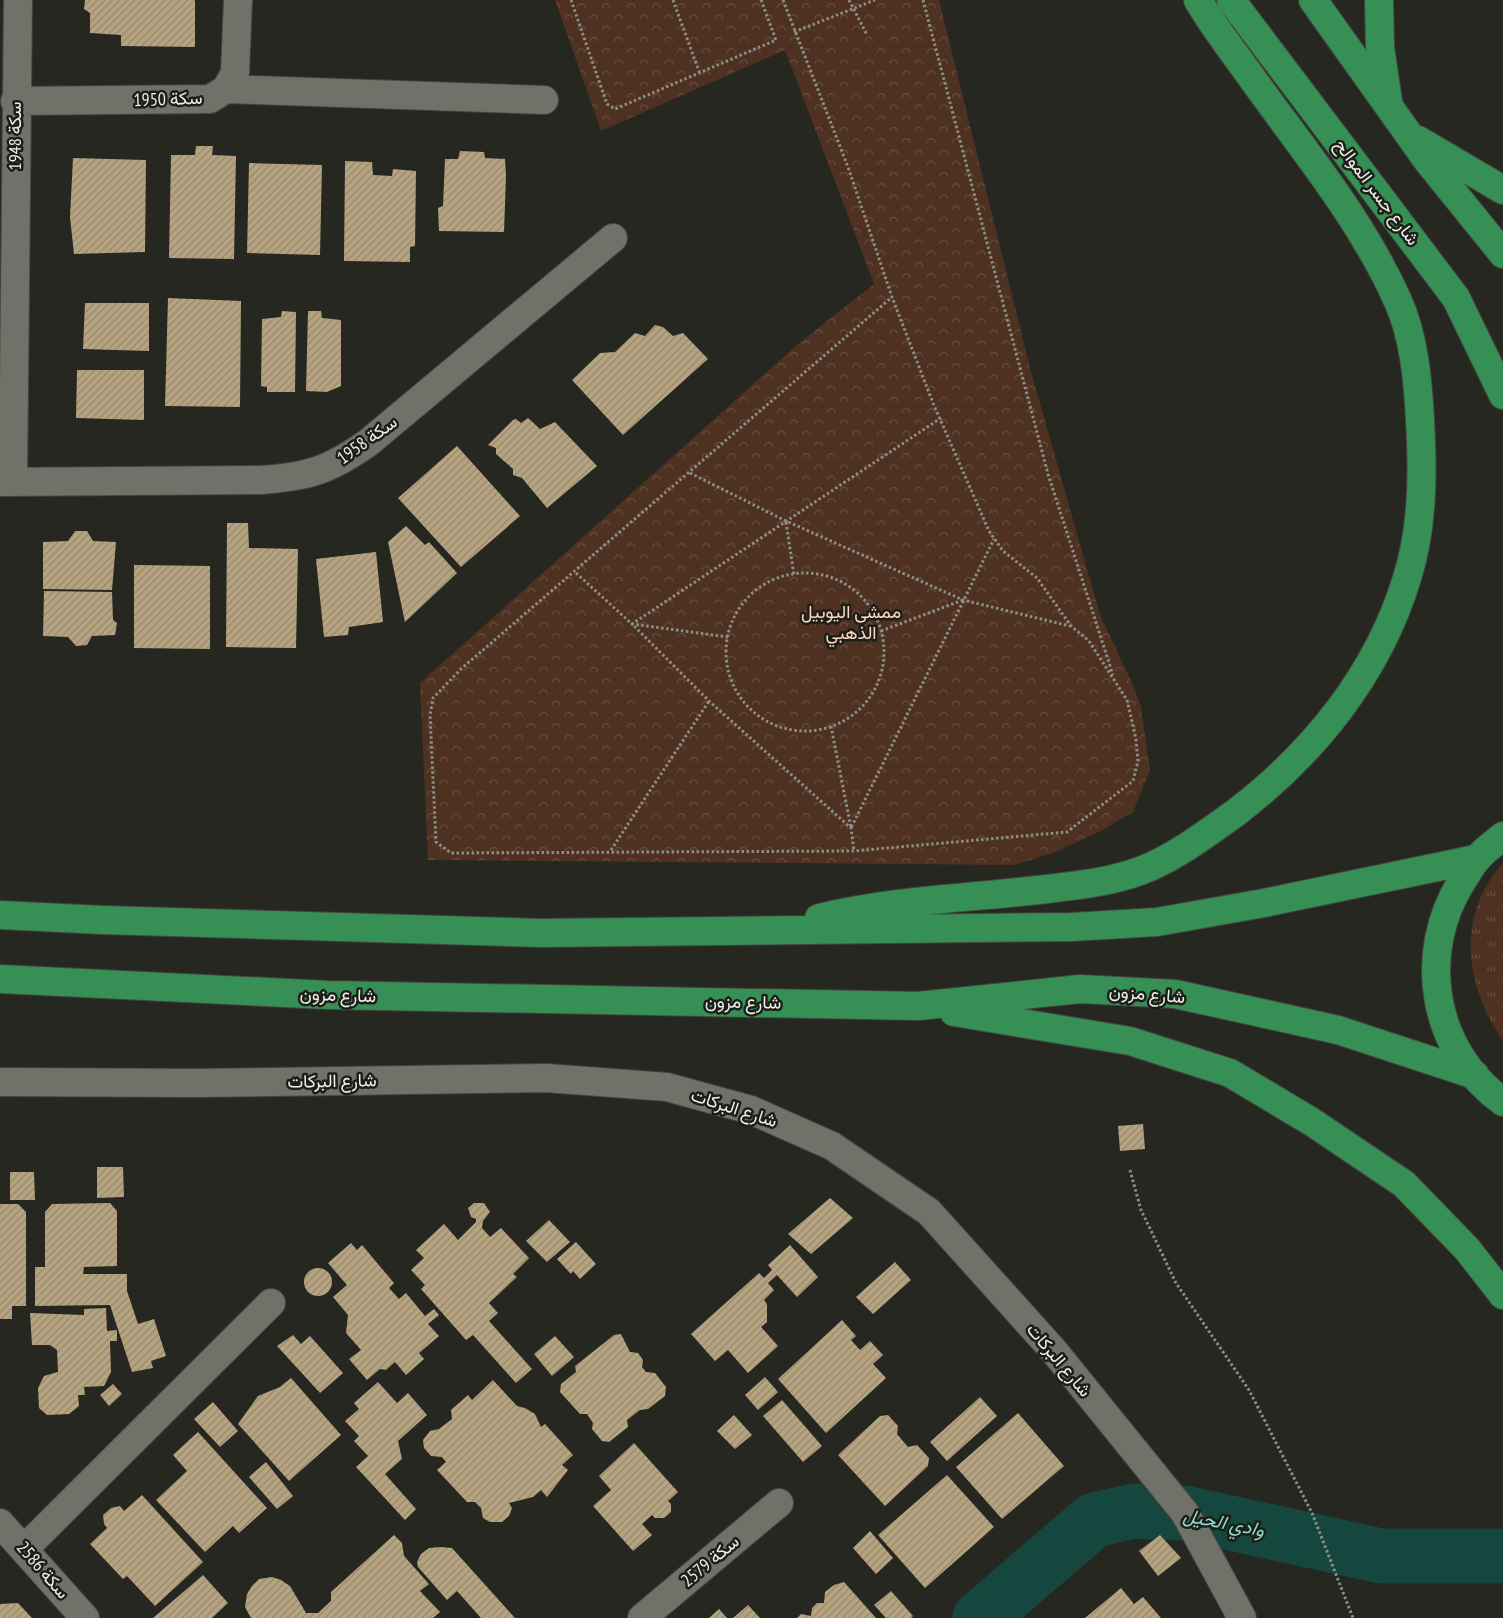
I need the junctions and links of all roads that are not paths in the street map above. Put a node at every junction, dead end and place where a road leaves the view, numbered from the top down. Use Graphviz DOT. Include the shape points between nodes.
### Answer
graph roads {
  1 [pos="18,0"];
  2 [pos="238,0"];
  3 [pos="1198,0"];
  4 [pos="1231,0"];
  5 [pos="1313,0"];
  6 [pos="1379,0"];
  7 [pos="226,89"];
  8 [pos="544,100"];
  9 [pos="16,101"];
  10 [pos="1389,106"];
  11 [pos="1413,137"];
  12 [pos="1503,190"];
  13 [pos="613,238"];
  14 [pos="1503,254"];
  15 [pos="1503,395"];
  16 [pos="6,482"];
  17 [pos="1503,836"];
  18 [pos="1476,859"];
  19 [pos="0,915"];
  20 [pos="762,930"];
  21 [pos="0,980"];
  22 [pos="918,1006"];
  23 [pos="1475,1075"];
  24 [pos="0,1082"];
  25 [pos="1503,1102"];
  26 [pos="1503,1295"];
  27 [pos="270,1303"];
  28 [pos="779,1503"];
  29 [pos="0,1523"];
  30 [pos="25,1548"];
  31 [pos="85,1618"];
  32 [pos="642,1618"];
  33 [pos="1242,1618"];
  1 -- 9 [label="street, سكة 1948"];
  2 -- 7 [label="street, سكة 1950" via="235,73"];
  3 -- 20 [label="main road" via="1360,229 1400,303 1410,338 1419,399 1422,470 1418,521 1408,577 1389,625 1359,682 1334,719 1301,755 1258,795 1220,824 1141,871 1094,883 846,912"];
  4 -- 15 [label="main road, شارع جسر الموالح" via="1456,298"];
  5 -- 10 [label="main road"];
  6 -- 10 [label="main road" via="1380,47"];
  7 -- 8 [label="street"];
  7 -- 9 [label="street, سكة 1950" via="210,99"];
  9 -- 16 [label="street, سكة 1948"];
  10 -- 11 [label="main road"];
  11 -- 12 [label="main road"];
  11 -- 14 [label="main road" via="1427,160"];
  13 -- 16 [label="street, سكة 1958" via="369,442 345,460 318,472 260,480"];
  17 -- 18 [label="main road"];
  18 -- 20 [label="main road" via="1264,904 1157,922 1071,928"];
  18 -- 23 [label="main road" via="1449,903 1435,953 1438,1005 1457,1053"];
  19 -- 20 [label="main road" via="540,933"];
  21 -- 22 [label="main road, شارع مزون" via="328,995"];
  22 -- 23 [label="main road, شارع مزون" via="1080,989 1175,994 1338,1030"];
  22 -- 26 [label="main road" via="1130,1041 1230,1073 1312,1122 1404,1184 1467,1249"];
  23 -- 25 [label="main road" via="1490,1093"];
  24 -- 33 [label="street, شارع البركات" via="546,1078 667,1087 751,1110 832,1146 929,1212 1054,1351 1185,1512"];
  27 -- 30 [label="street"];
  28 -- 32 [label="street, سكة 2579"];
  29 -- 30 [label="street, سكة 2586"];
  30 -- 31 [label="street, سكة 2586"];
}
